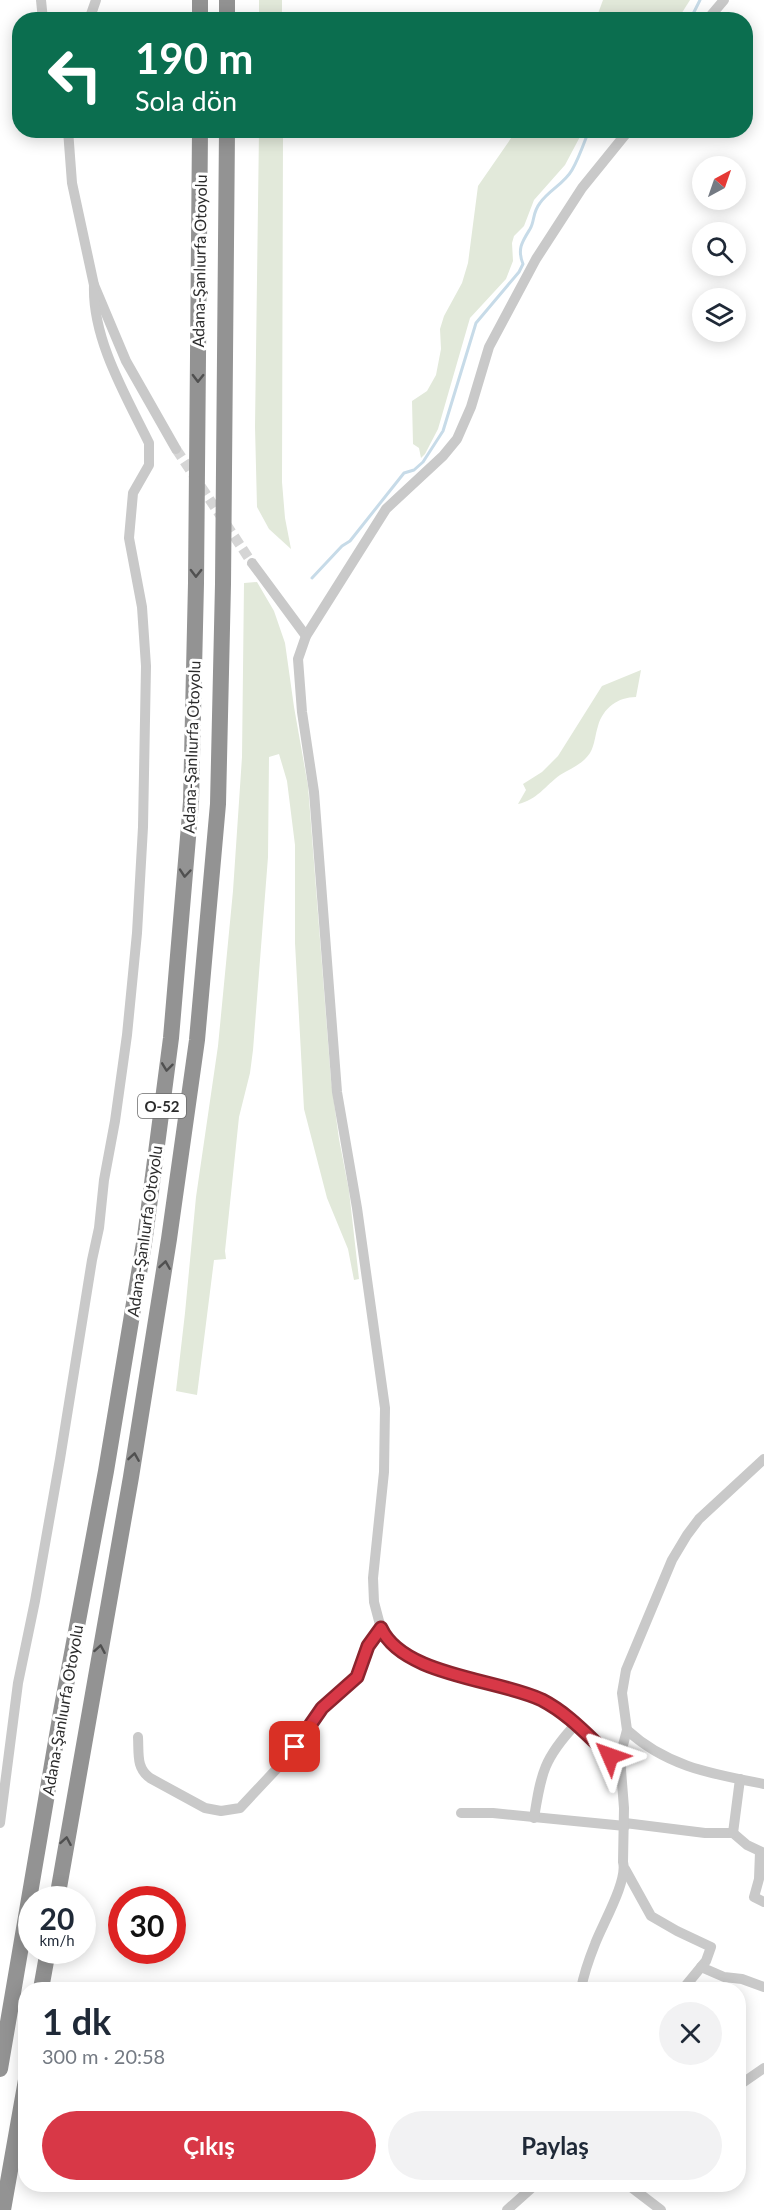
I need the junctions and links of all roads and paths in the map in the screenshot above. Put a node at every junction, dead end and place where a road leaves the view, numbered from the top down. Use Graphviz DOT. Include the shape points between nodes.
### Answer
graph roads {
  1 [pos="724,0"];
  2 [pos="714,12"];
  3 [pos="69,138"];
  4 [pos="200,138"];
  5 [pos="227,138"];
  6 [pos="623,138"];
  7 [pos="94,285"];
  8 [pos="176,449"];
  9 [pos="252,563"];
  10 [pos="306,636"];
  11 [pos="764,1459"];
  12 [pos="381,1628"];
  13 [pos="576,1724"];
  14 [pos="627,1730"];
  15 [pos="138,1737"];
  16 [pos="5,1752"];
  17 [pos="621,1759"];
  18 [pos="740,1779"];
  19 [pos="764,1784"];
  20 [pos="461,1813"];
  21 [pos="534,1818"];
  22 [pos="0,1823"];
  23 [pos="624,1824"];
  24 [pos="733,1833"];
  25 [pos="762,1852"];
  26 [pos="625,1869"];
  27 [pos="59,1886"];
  28 [pos="764,1902"];
  29 [pos="45,1964"];
  30 [pos="701,1967"];
  31 [pos="42,1982"];
  32 [pos="583,1982"];
  33 [pos="689,1982"];
  34 [pos="764,1987"];
  35 [pos="764,2068"];
  36 [pos="0,2069"];
  37 [pos="746,2080"];
  38 [pos="18,2125"];
  39 [pos="527,2192"];
  40 [pos="637,2192"];
  41 [pos="3,2210"];
  42 [pos="507,2210"];
  43 [pos="661,2210"];
  1 -- 2 [label="street"];
  3 -- 7 [label="street" via="72,183"];
  4 -- 36 [label="highway, Adana-Şanlıurfa Otoyolu / O-52, one-way" via="191,802 171,1038 145,1237"];
  27 -- 5 [label="highway, Adana-Şanlıurfa Otoyolu / O-52, one-way" via="131,1476 198,1040 218,804"];
  6 -- 10 [label="street" via="582,188 536,259 495,335 457,439 386,509"];
  7 -- 8 [label="street" via="126,362"];
  7 -- 16 [label="street" via="98,327 150,451 149,465 133,493 129,538 146,643 143,827 135,958 113,1136 60,1459"];
  9 -- 10 [label="street"];
  10 -- 12 [label="street" via="298,659 314,792 337,1092 385,1408 384,1472 373,1578"];
  11 -- 14 [label="street" via="699,1519 672,1560 624,1678 622,1699"];
  12 -- 13 [label="street" via="388,1642 400,1652 431,1667 518,1690 564,1713"];
  12 -- 15 [label="street" via="368,1646 357,1677 322,1708 284,1761 240,1808 205,1808 150,1779 139,1763"];
  13 -- 17 [label="street" via="610,1756"];
  13 -- 21 [label="street" via="559,1742 544,1769"];
  14 -- 17 [label="street"];
  14 -- 18 [label="street" via="671,1761"];
  16 -- 22 [label="street"];
  17 -- 23 [label="street"];
  18 -- 19 [label="street"];
  18 -- 24 [label="street"];
  20 -- 21 [label="street"];
  21 -- 23 [label="street"];
  23 -- 24 [label="street"];
  23 -- 26 [label="street"];
  24 -- 25 [label="street"];
  25 -- 28 [label="street" via="754,1897"];
  26 -- 30 [label="street" via="651,1916 711,1947"];
  26 -- 32 [label="street"];
  29 -- 31 [label="highway"];
  30 -- 33 [label="street"];
  30 -- 34 [label="street"];
  35 -- 37 [label="street"];
  38 -- 41 [label="highway"];
  39 -- 42 [label="street"];
  40 -- 43 [label="street"];
}
